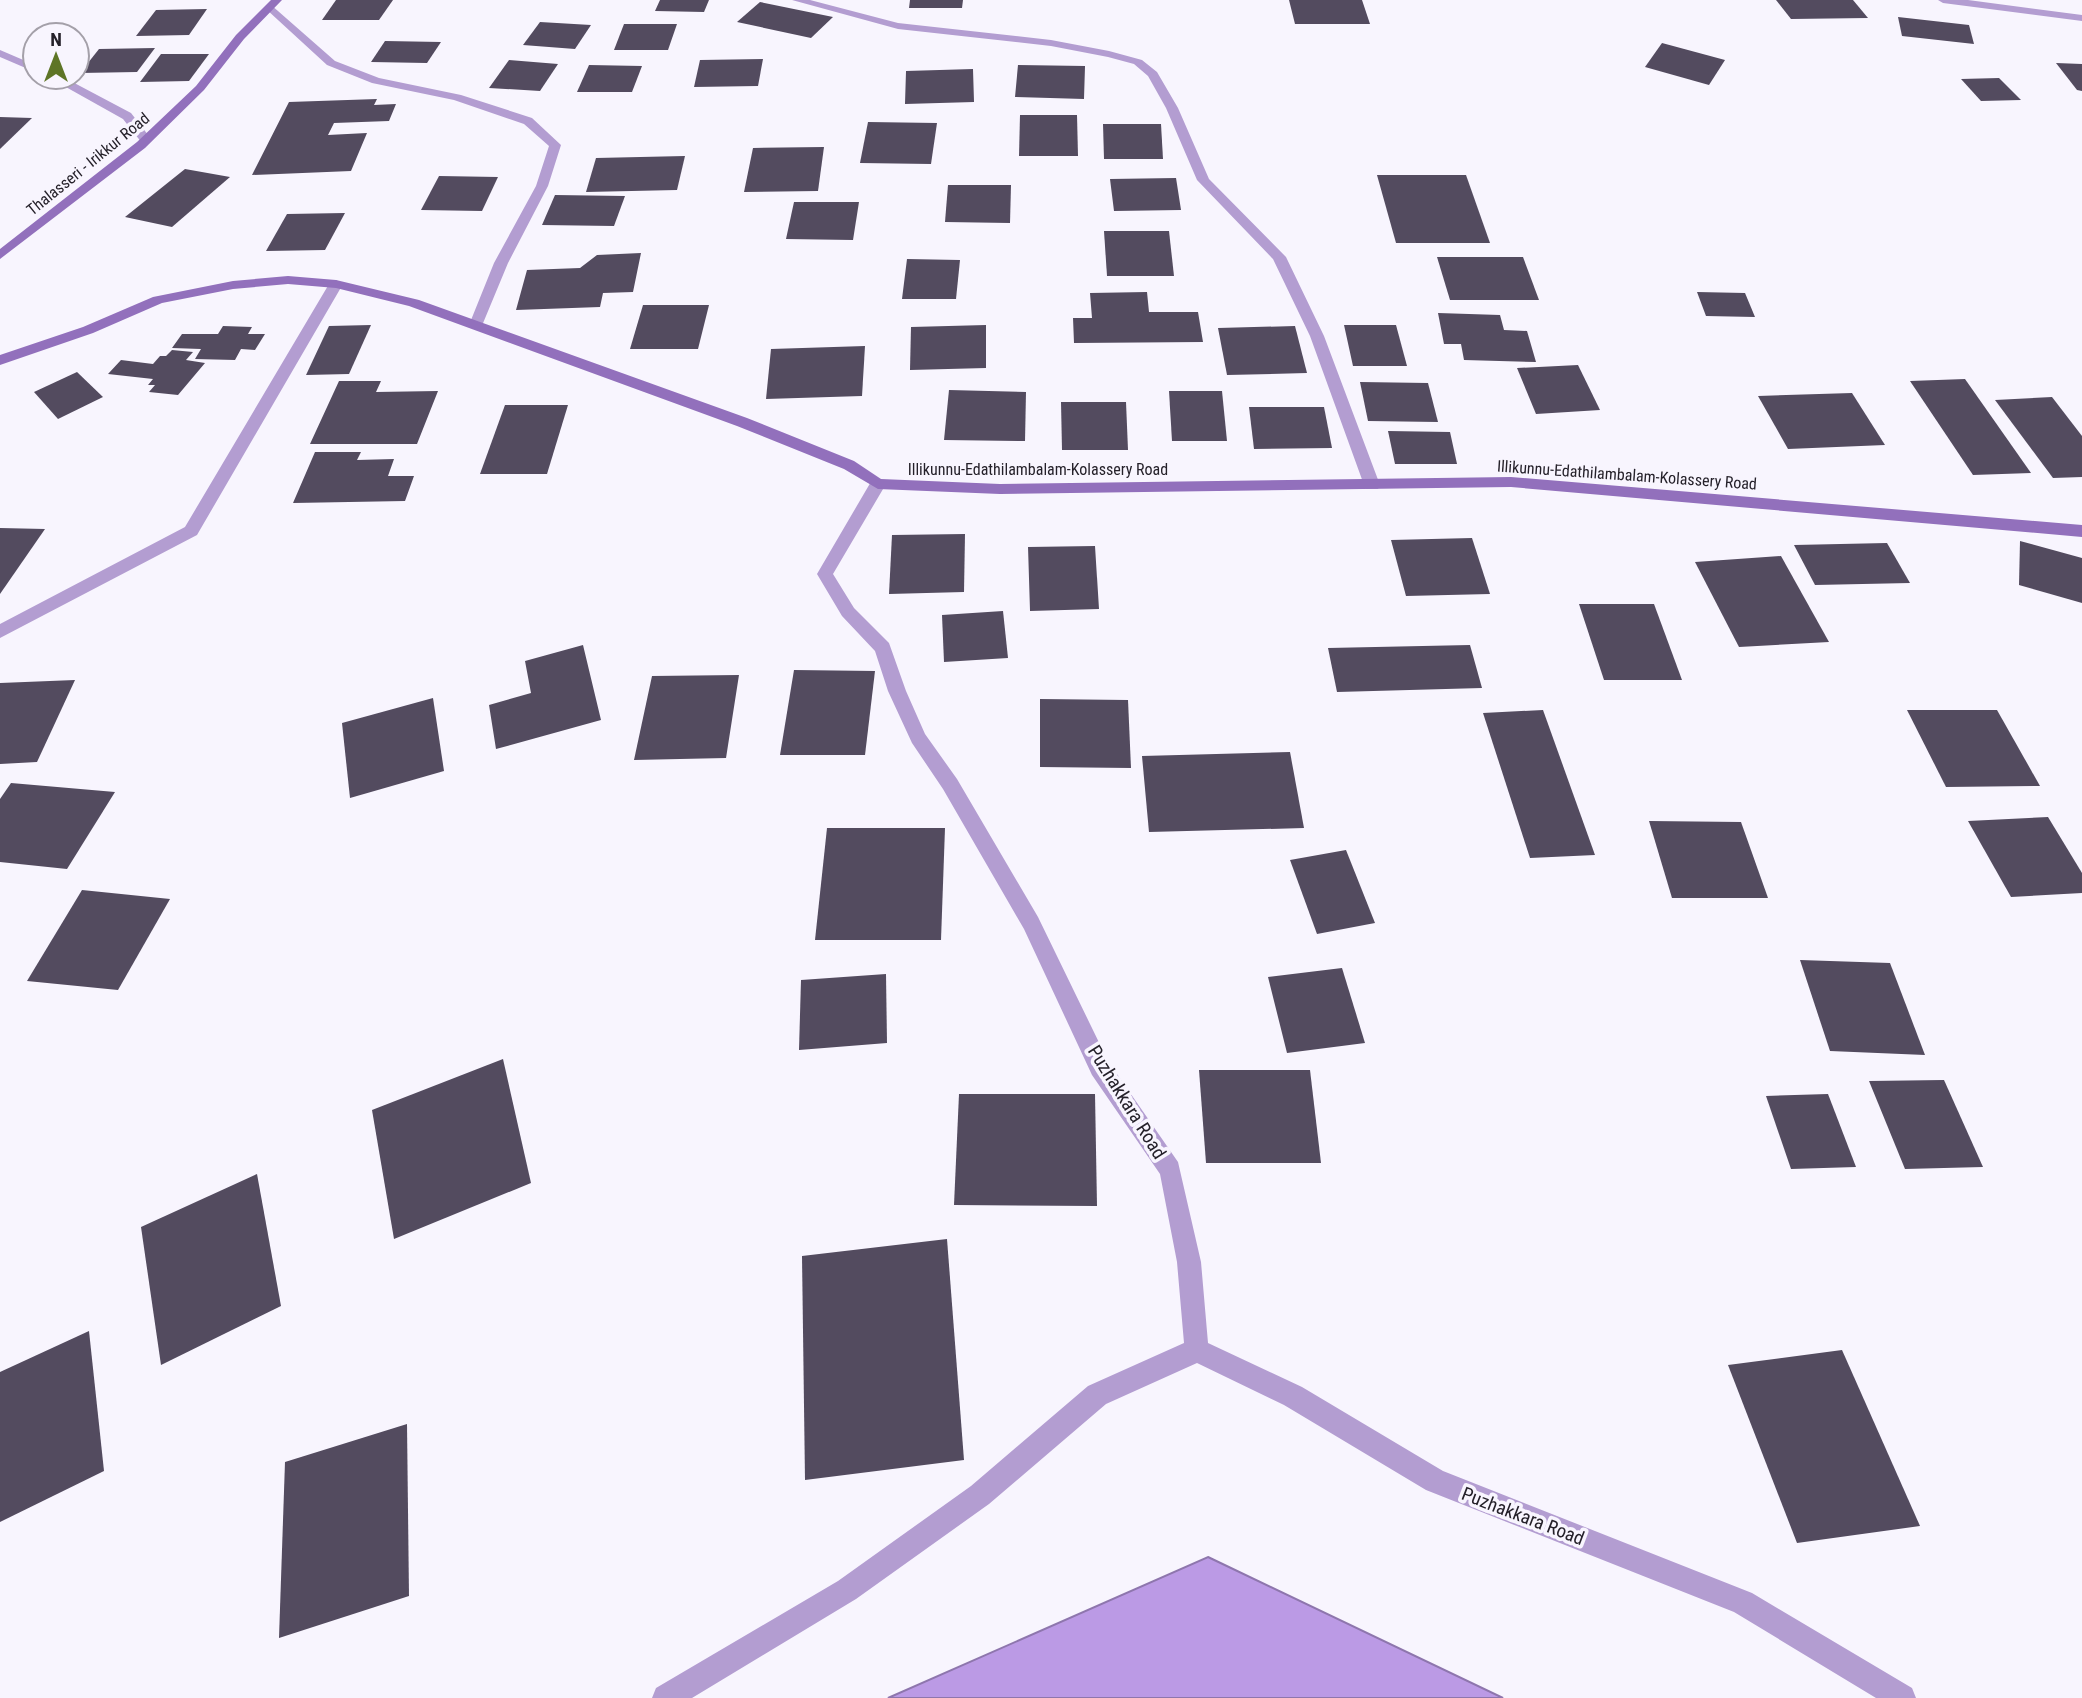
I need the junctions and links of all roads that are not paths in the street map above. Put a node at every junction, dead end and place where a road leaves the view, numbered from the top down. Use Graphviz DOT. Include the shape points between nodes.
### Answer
graph roads {
  1 [pos="800,0"];
  2 [pos="1943,0"];
  3 [pos="274,4"];
  4 [pos="2082,18"];
  5 [pos="0,53"];
  6 [pos="21,62"];
  7 [pos="80,91"];
  8 [pos="146,140"];
  9 [pos="0,255"];
  10 [pos="336,284"];
  11 [pos="476,325"];
  12 [pos="0,360"];
  13 [pos="878,484"];
  14 [pos="1372,485"];
  15 [pos="2082,531"];
  16 [pos="0,632"];
  17 [pos="1197,1350"];
  18 [pos="666,1698"];
  19 [pos="1902,1698"];
  1 -- 14 [label="street" via="898,26 1109,54 1138,62 1153,74 1203,180 1279,257 1317,337"];
  2 -- 4 [label="street"];
  3 -- 8 [label="main road, Thalasseri - Irikkur Road" via="240,37 200,88"];
  3 -- 11 [label="street" via="331,63 376,81 457,97 528,121 555,145 542,186 501,263"];
  5 -- 6 [label="street"];
  7 -- 8 [label="street" via="127,116"];
  8 -- 9 [label="main road, Thalasseri - Irikkur Road"];
  10 -- 11 [label="main road" via="414,303"];
  10 -- 12 [label="main road" via="288,280 195,291 158,300"];
  10 -- 16 [label="street" via="191,531"];
  11 -- 13 [label="main road" via="766,432 849,465"];
  13 -- 14 [label="main road, Illikunnu-Edathilambalam-Kolassery Road" via="1000,489"];
  13 -- 17 [label="street, Puzhakkara Road" via="825,574 848,612 883,648 918,738 1031,923 1100,1068 1170,1170 1189,1262"];
  14 -- 15 [label="main road, Illikunnu-Edathilambalam-Kolassery Road" via="1511,482"];
  17 -- 18 [label="street" via="1097,1395 980,1495 847,1590"];
  17 -- 19 [label="street, Puzhakkara Road" via="1293,1396 1436,1481 1743,1602"];
}
